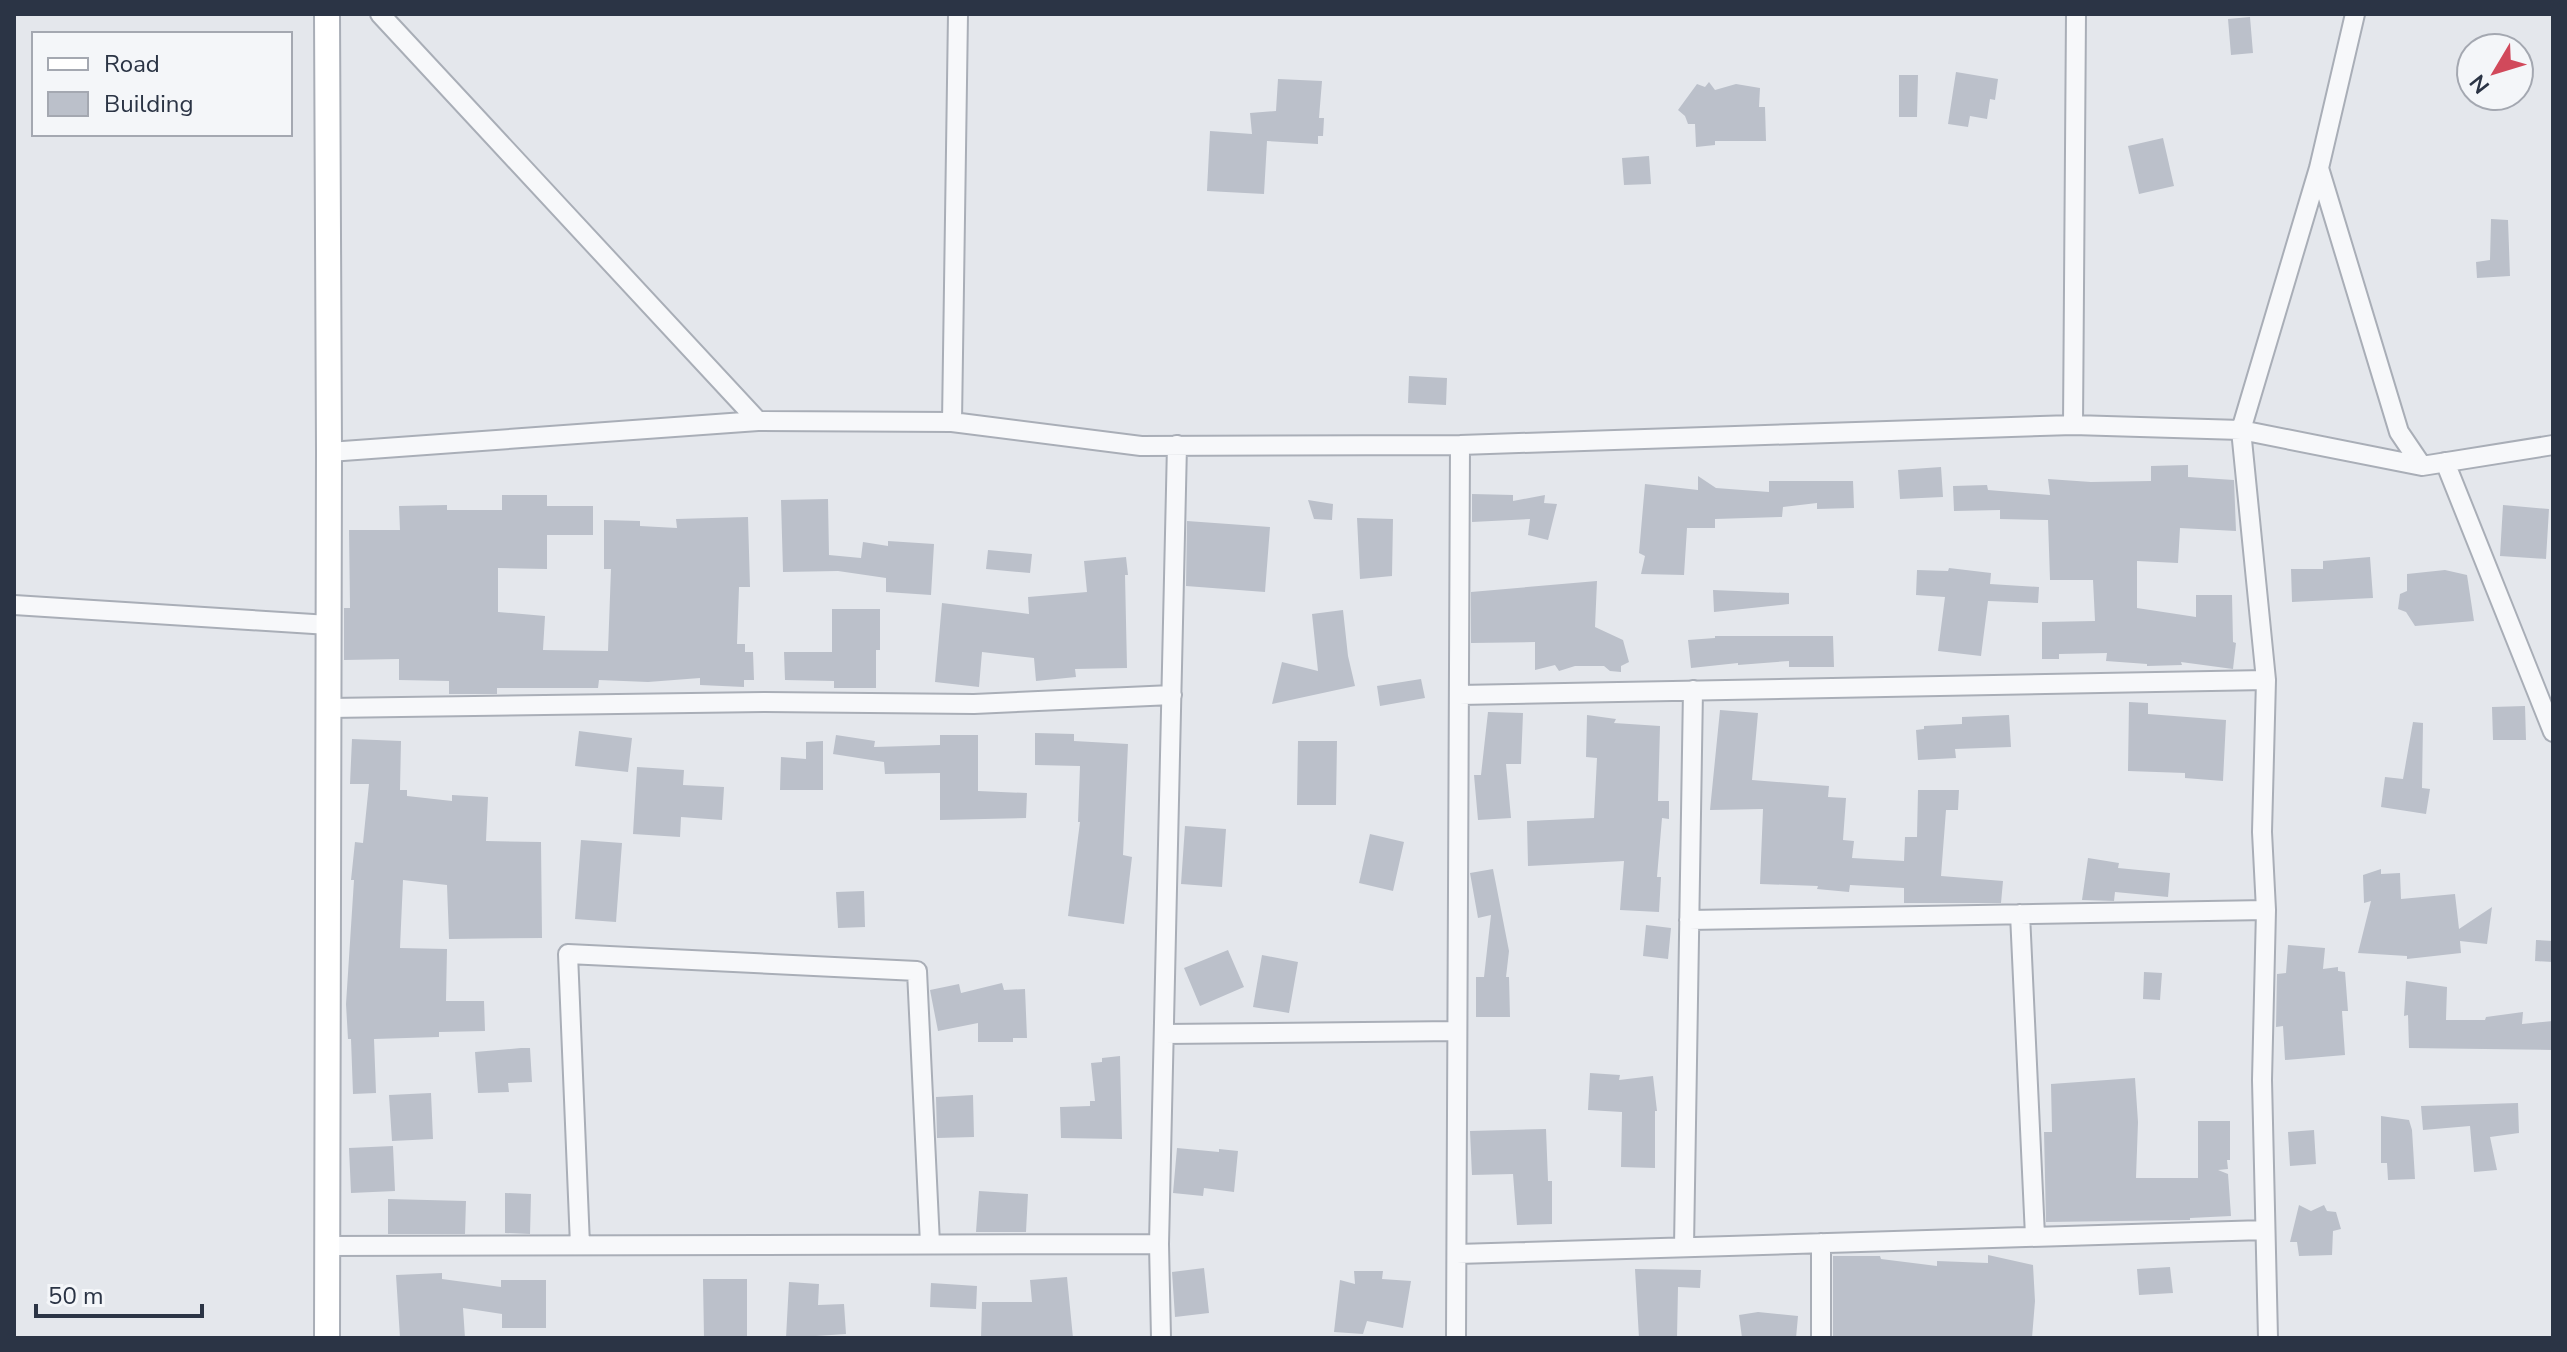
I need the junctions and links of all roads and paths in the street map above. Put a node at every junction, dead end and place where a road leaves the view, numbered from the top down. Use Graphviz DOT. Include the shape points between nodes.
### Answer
graph roads {
  1 [pos="327,14"];
  2 [pos="380,14"];
  3 [pos="958,14"];
  4 [pos="2076,14"];
  5 [pos="2355,14"];
  6 [pos="2319,168"];
  7 [pos="758,421"];
  8 [pos="952,422"];
  9 [pos="2073,425"];
  10 [pos="2241,430"];
  11 [pos="1177,445"];
  12 [pos="1460,445"];
  13 [pos="2553,445"];
  14 [pos="329,452"];
  15 [pos="2445,462"];
  16 [pos="2422,466"];
  17 [pos="14,605"];
  18 [pos="329,625"];
  19 [pos="2266,680"];
  20 [pos="1693,690"];
  21 [pos="1172,695"];
  22 [pos="1459,695"];
  23 [pos="329,708"];
  24 [pos="2553,732"];
  25 [pos="2266,910"];
  26 [pos="2020,914"];
  27 [pos="1689,920"];
  28 [pos="1457,1031"];
  29 [pos="1164,1034"];
  30 [pos="2265,1230"];
  31 [pos="2035,1236"];
  32 [pos="1821,1243"];
  33 [pos="930,1244"];
  34 [pos="1159,1244"];
  35 [pos="580,1245"];
  36 [pos="327,1246"];
  37 [pos="1684,1247"];
  38 [pos="1457,1254"];
  39 [pos="327,1338"];
  40 [pos="1161,1338"];
  41 [pos="1456,1338"];
  42 [pos="1821,1338"];
  43 [pos="2268,1338"];
  1 -- 14 [label="street"];
  2 -- 7 [label="street"];
  3 -- 8 [label="street"];
  4 -- 9 [label="street"];
  5 -- 6 [label="street"];
  6 -- 10 [label="street"];
  6 -- 16 [label="street" via="2399,432"];
  7 -- 8 [label="street"];
  7 -- 14 [label="street"];
  8 -- 11 [label="street" via="1141,446"];
  9 -- 10 [label="street"];
  9 -- 12 [label="street"];
  10 -- 16 [label="street"];
  10 -- 19 [label="street"];
  11 -- 12 [label="street"];
  11 -- 21 [label="street"];
  12 -- 22 [label="street"];
  13 -- 15 [label="street"];
  14 -- 18 [label="street"];
  15 -- 16 [label="street"];
  15 -- 24 [label="street"];
  17 -- 18 [label="street"];
  18 -- 23 [label="street"];
  19 -- 20 [label="street"];
  19 -- 25 [label="street"];
  20 -- 22 [label="street"];
  20 -- 27 [label="street"];
  21 -- 23 [label="street" via="974,704"];
  21 -- 29 [label="street"];
  22 -- 28 [label="street"];
  23 -- 36 [label="street"];
  25 -- 26 [label="street"];
  25 -- 30 [label="street"];
  26 -- 27 [label="street"];
  26 -- 31 [label="street"];
  27 -- 37 [label="street"];
  28 -- 29 [label="street"];
  28 -- 38 [label="street"];
  29 -- 34 [label="street"];
  30 -- 31 [label="street"];
  30 -- 43 [label="street"];
  31 -- 32 [label="street"];
  32 -- 37 [label="street"];
  32 -- 42 [label="street"];
  33 -- 34 [label="street"];
  33 -- 35 [label="street"];
  33 -- 35 [label="street" via="917,971 568,954"];
  34 -- 40 [label="street"];
  35 -- 36 [label="street"];
  36 -- 39 [label="street"];
  37 -- 38 [label="street"];
  38 -- 41 [label="street"];
}
